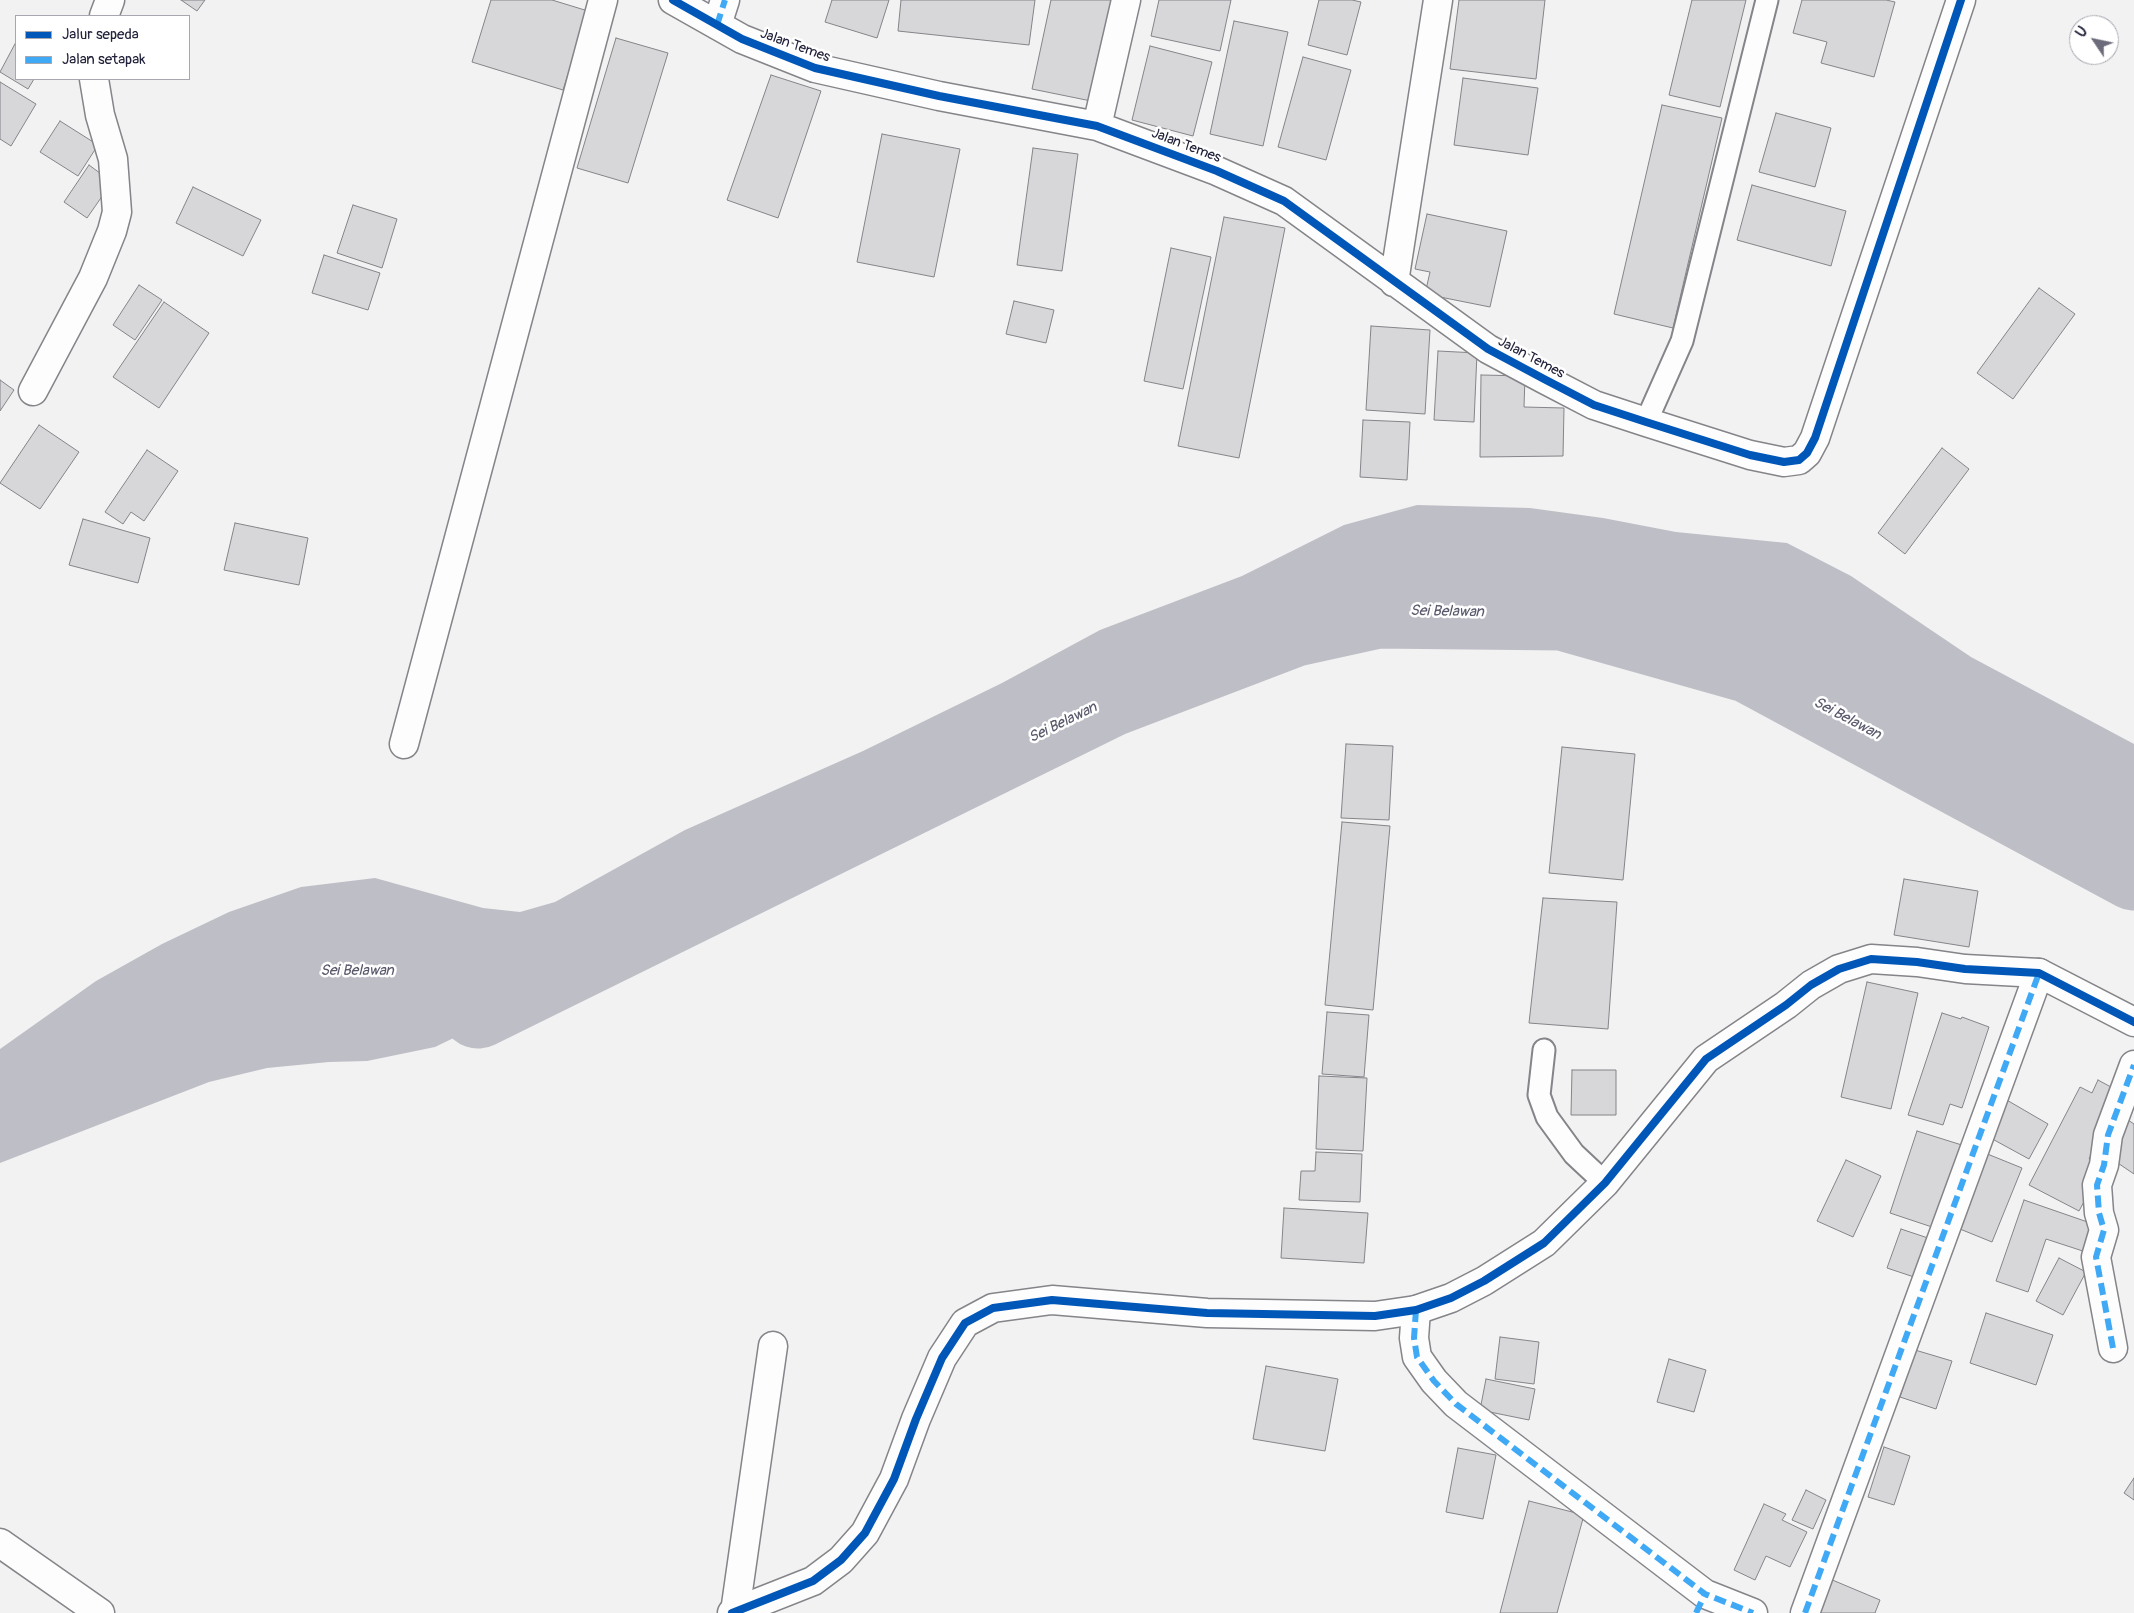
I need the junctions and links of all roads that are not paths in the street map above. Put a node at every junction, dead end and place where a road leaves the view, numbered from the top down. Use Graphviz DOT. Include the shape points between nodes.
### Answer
graph roads {
  1 [pos="110,0"];
  2 [pos="603,0"];
  3 [pos="673,0"];
  4 [pos="1126,0"];
  5 [pos="1438,0"];
  6 [pos="1767,0"];
  7 [pos="1961,0"];
  8 [pos="721,12"];
  9 [pos="104,15"];
  10 [pos="94,80"];
  11 [pos="1097,126"];
  12 [pos="1394,282"];
  13 [pos="33,391"];
  14 [pos="1646,422"];
  15 [pos="404,744"];
  16 [pos="2039,973"];
  17 [pos="2134,1022"];
  18 [pos="1544,1050"];
  19 [pos="2134,1065"];
  20 [pos="1605,1183"];
  21 [pos="1416,1310"];
  22 [pos="773,1346"];
  23 [pos="2113,1348"];
  24 [pos="0,1543"];
  25 [pos="1701,1603"];
  26 [pos="100,1613"];
  27 [pos="733,1613"];
  28 [pos="1753,1613"];
  29 [pos="1805,1613"];
  1 -- 9 [label="street"];
  2 -- 15 [label="street"];
  3 -- 8 [label="street, Jalan Temes"];
  4 -- 11 [label="street"];
  5 -- 12 [label="street"];
  6 -- 14 [label="lane" via="1682,341"];
  7 -- 14 [label="street, Jalan Temes" via="1816,438 1807,453 1799,460 1784,462 1750,455"];
  8 -- 11 [label="street, Jalan Temes" via="742,39 815,68 938,96"];
  10 -- 13 [label="street" via="100,115 114,159 117,212 93,278"];
  11 -- 12 [label="street, Jalan Temes" via="1217,171 1284,201"];
  12 -- 14 [label="street, Jalan Temes" via="1488,348 1594,404"];
  16 -- 17 [label="street"];
  16 -- 20 [label="street" via="1965,969 1871,958 1839,969 1706,1059"];
  16 -- 29 [label="street"];
  18 -- 20 [label="lane" via="1539,1095 1547,1117 1574,1154"];
  19 -- 23 [label="street" via="2108,1135 2104,1165 2097,1185 2098,1213 2104,1230 2096,1257"];
  20 -- 21 [label="street" via="1544,1243 1484,1281 1451,1298"];
  21 -- 25 [label="street" via="1414,1338 1418,1357 1434,1381 1456,1404"];
  21 -- 27 [label="street" via="1376,1316 1207,1313 1052,1300 993,1308 965,1323 942,1358 894,1479 865,1533 841,1560 813,1581"];
  22 -- 27 [label="street"];
  24 -- 26 [label="street"];
  25 -- 28 [label="street"];
}
